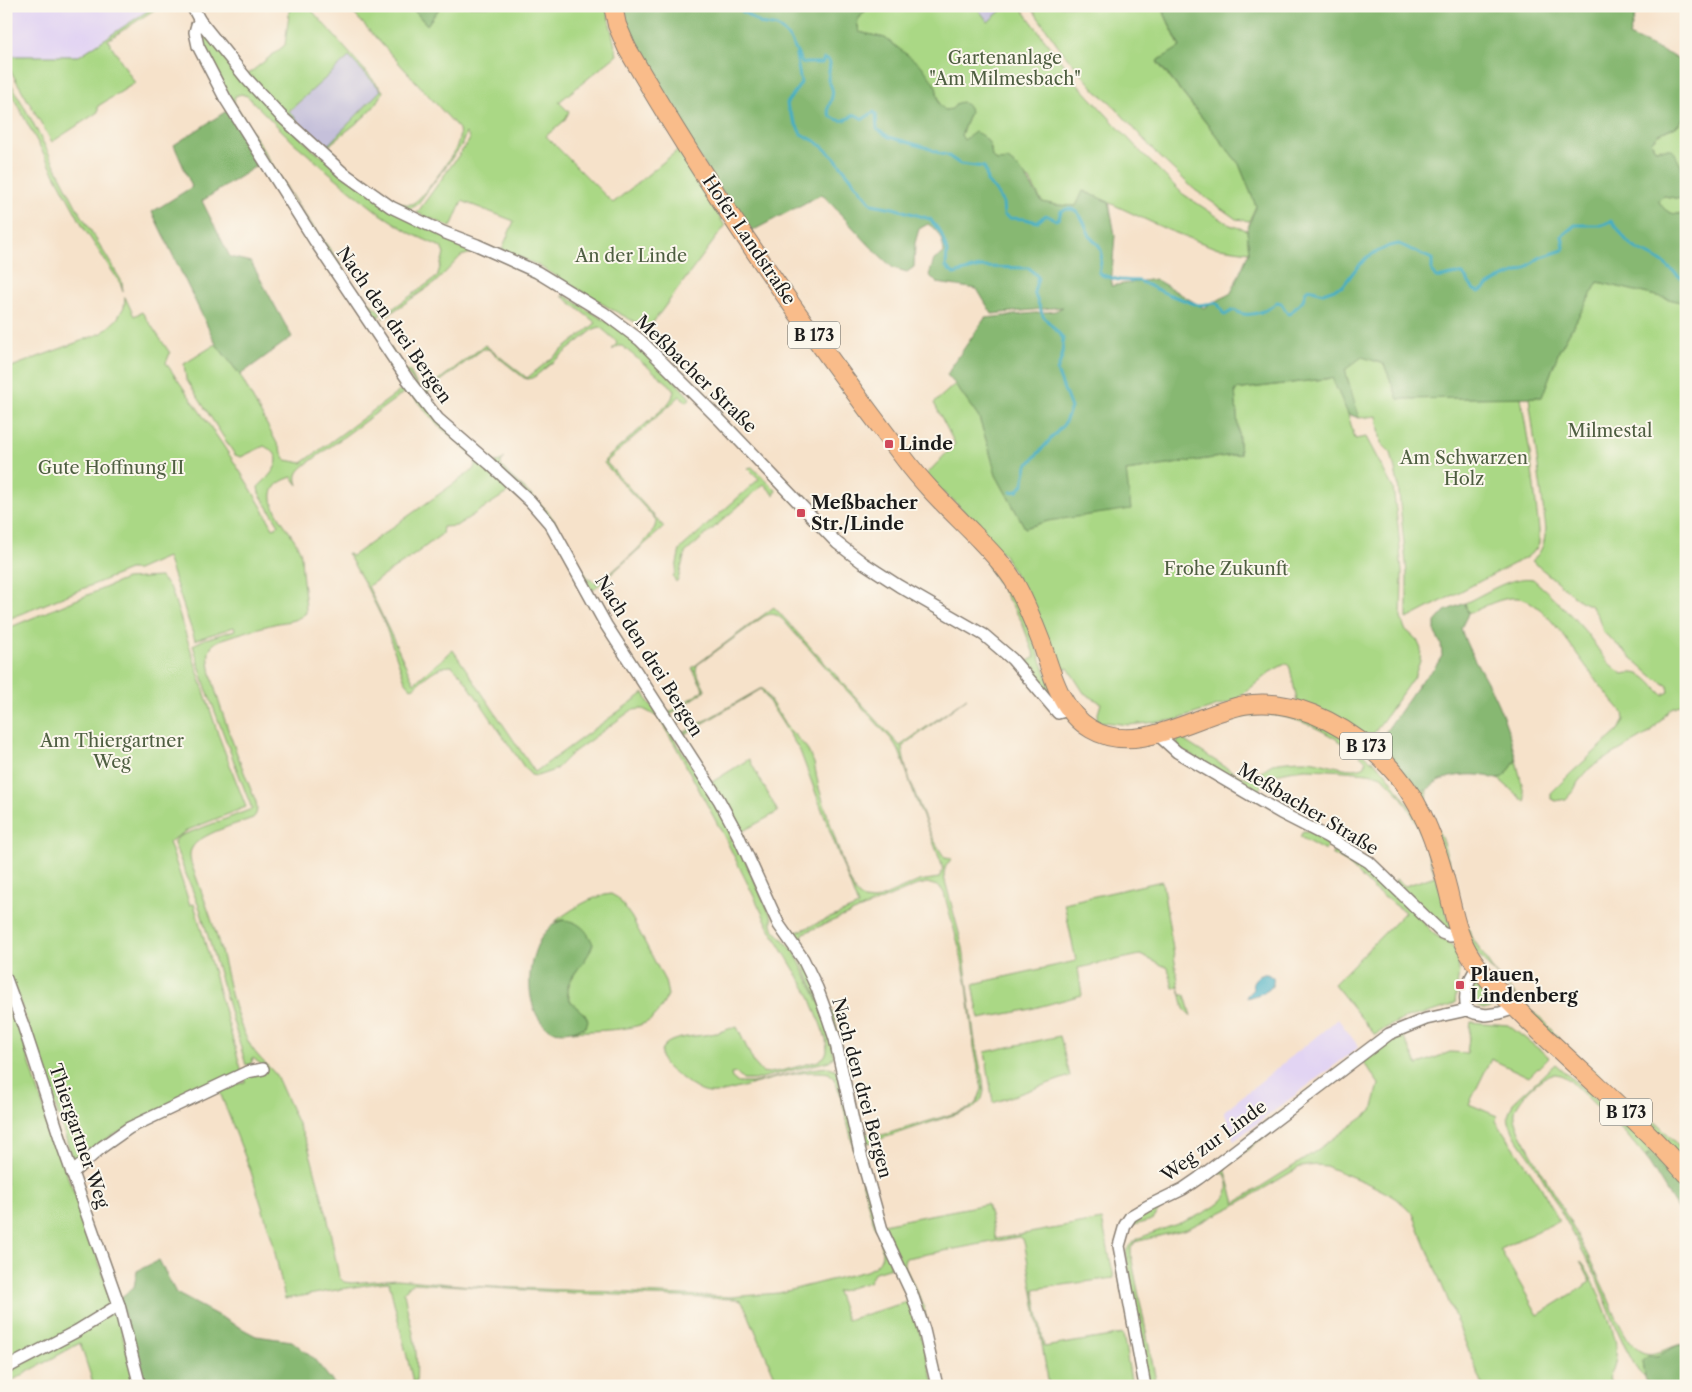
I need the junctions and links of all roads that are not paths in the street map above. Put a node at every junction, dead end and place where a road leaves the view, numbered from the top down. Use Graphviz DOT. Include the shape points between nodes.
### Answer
graph roads {
  1 [pos="192,6"];
  2 [pos="612,6"];
  3 [pos="200,21"];
  4 [pos="1069,710"];
  5 [pos="1157,734"];
  6 [pos="1459,935"];
  7 [pos="1478,966"];
  8 [pos="6,978"];
  9 [pos="1516,1008"];
  10 [pos="1467,1010"];
  11 [pos="263,1070"];
  12 [pos="72,1173"];
  13 [pos="1686,1174"];
  14 [pos="119,1305"];
  15 [pos="6,1368"];
  16 [pos="140,1386"];
  17 [pos="937,1386"];
  18 [pos="1145,1386"];
  1 -- 3 [label="street, Meßbacher Straße"];
  2 -- 4 [label="main road, Hofer Landstraße / B 173" via="627,48 734,221 920,480 990,551 1016,585"];
  3 -- 4 [label="street, Meßbacher Straße" via="281,116 342,172 391,207 536,272 640,340 837,543 899,586 984,635 1012,659 1058,713"];
  3 -- 17 [label="street, Nach den drei Bergen" via="195,32 198,46 225,98 315,241 408,380 438,419 530,501 550,524 606,625 719,800 738,835 779,925 803,959 828,1018 882,1230 912,1294"];
  4 -- 5 [label="main road, Hofer Landstraße / B 173" via="1097,733 1111,737"];
  5 -- 6 [label="street, Meßbacher Straße" via="1177,752 1369,862 1442,933"];
  5 -- 6 [label="main road, Hofer Landstraße / B 173" via="1236,707 1269,704 1308,712 1352,736 1386,764 1417,802 1437,850"];
  6 -- 7 [label="main road, Hofer Landstraße / B 173"];
  7 -- 9 [label="main road, Hofer Landstraße / B 173"];
  7 -- 10 [label="street" via="1467,987"];
  8 -- 12 [label="street, Thiergartner Weg"];
  9 -- 10 [label="street, Weg zur Linde" via="1486,1016"];
  9 -- 13 [label="main road, Hofer Landstraße / B 173" via="1641,1126"];
  10 -- 18 [label="street, Weg zur Linde" via="1388,1034 1183,1189 1131,1216 1119,1246"];
  11 -- 12 [label="street" via="247,1072 130,1128"];
  12 -- 14 [label="street, Thiergartner Weg"];
  14 -- 15 [label="street"];
  14 -- 16 [label="street, Thiergartner Weg"];
}
